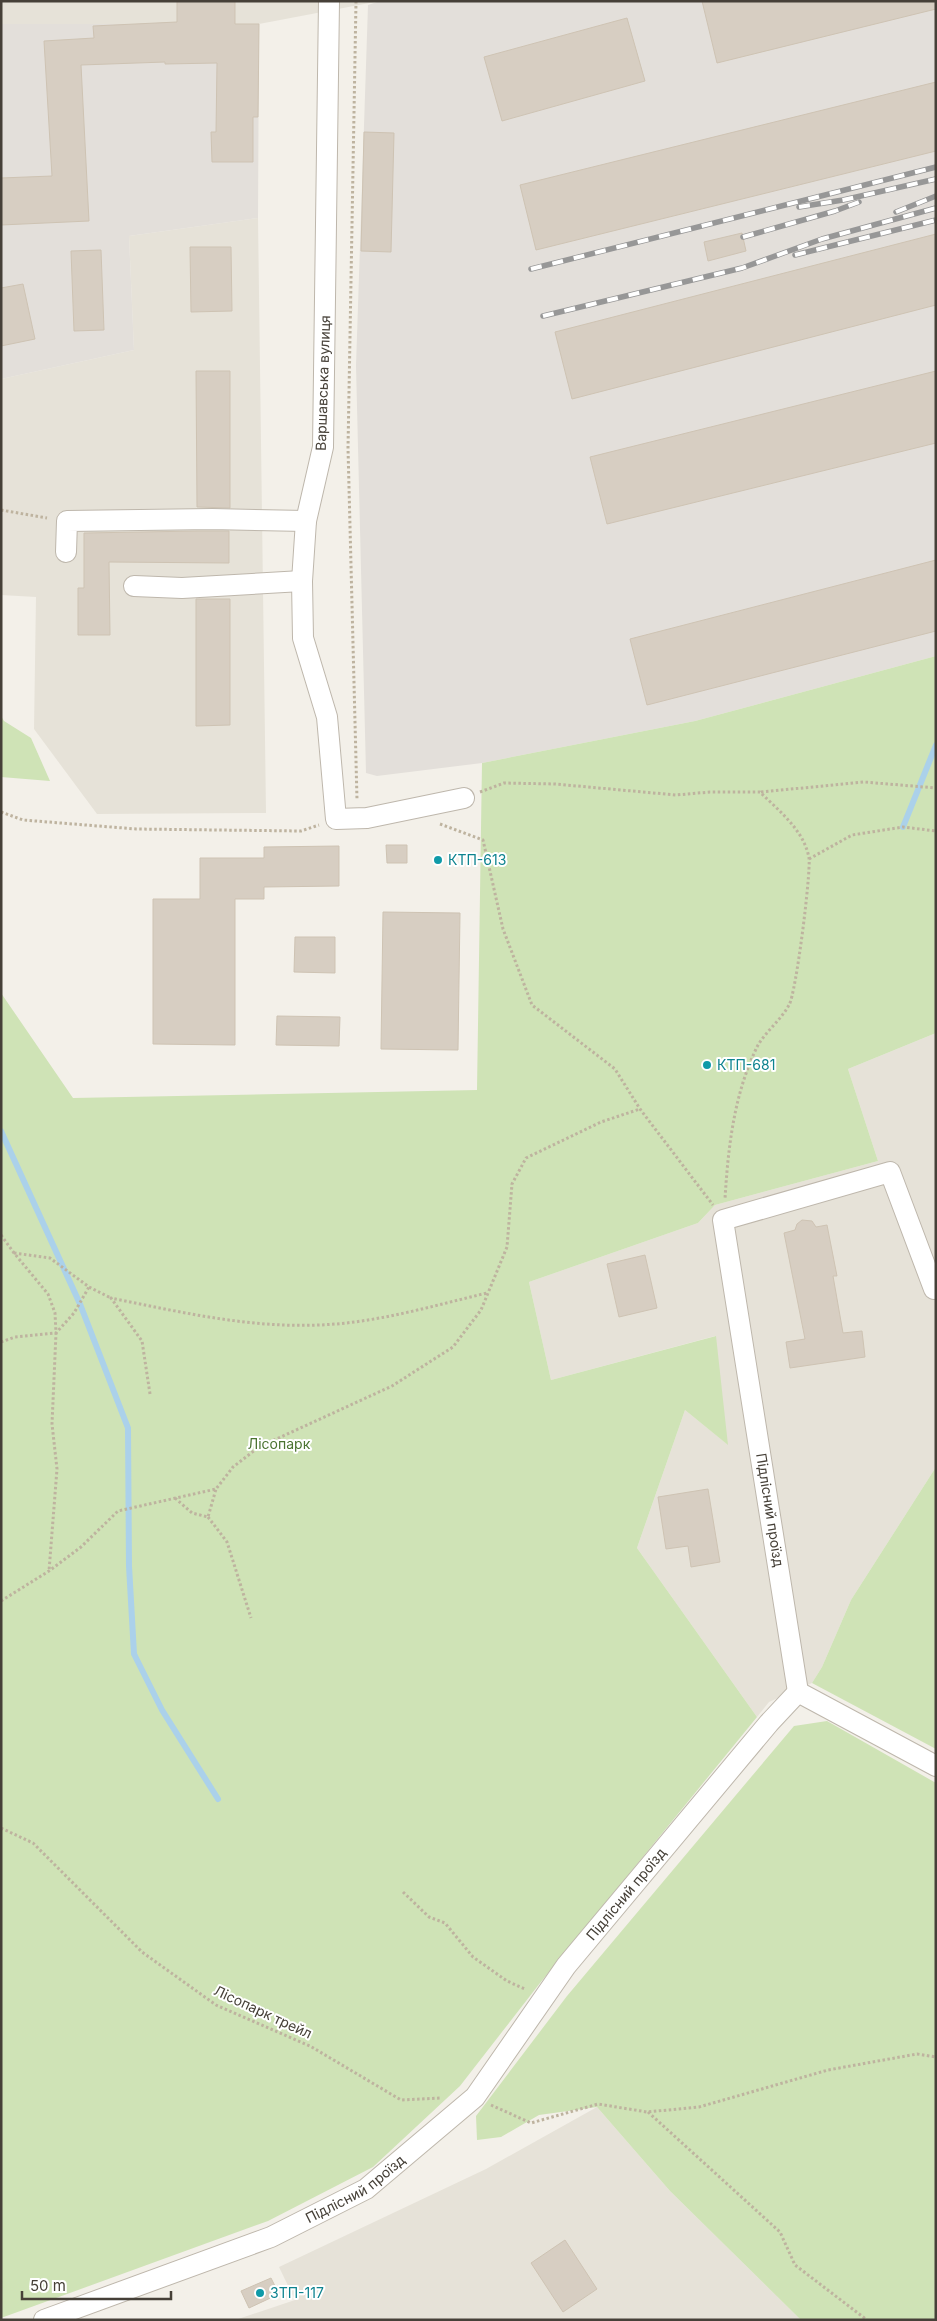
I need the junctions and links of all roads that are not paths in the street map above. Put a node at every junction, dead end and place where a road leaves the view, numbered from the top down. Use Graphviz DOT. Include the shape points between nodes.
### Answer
graph roads {
  1 [pos="330,2"];
  2 [pos="306,521"];
  3 [pos="66,552"];
  4 [pos="302,581"];
  5 [pos="134,586"];
  6 [pos="464,798"];
  7 [pos="934,1289"];
  8 [pos="798,1692"];
  9 [pos="936,1766"];
  10 [pos="44,2320"];
  1 -- 2 [label="street, Варшавська вулиця" via="323,447"];
  2 -- 3 [label="street" via="67,521"];
  2 -- 4 [label="street, Варшавська вулиця"];
  4 -- 5 [label="street" via="182,588"];
  4 -- 6 [label="street, Варшавська вулиця" via="303,638 328,717 336,819 367,818"];
  7 -- 8 [label="street, Підлісний проїзд" via="890,1172 724,1220"];
  8 -- 9 [label="street"];
  8 -- 10 [label="street, Підлісний проїзд" via="566,1966 474,2097 366,2189 271,2236"];
}
